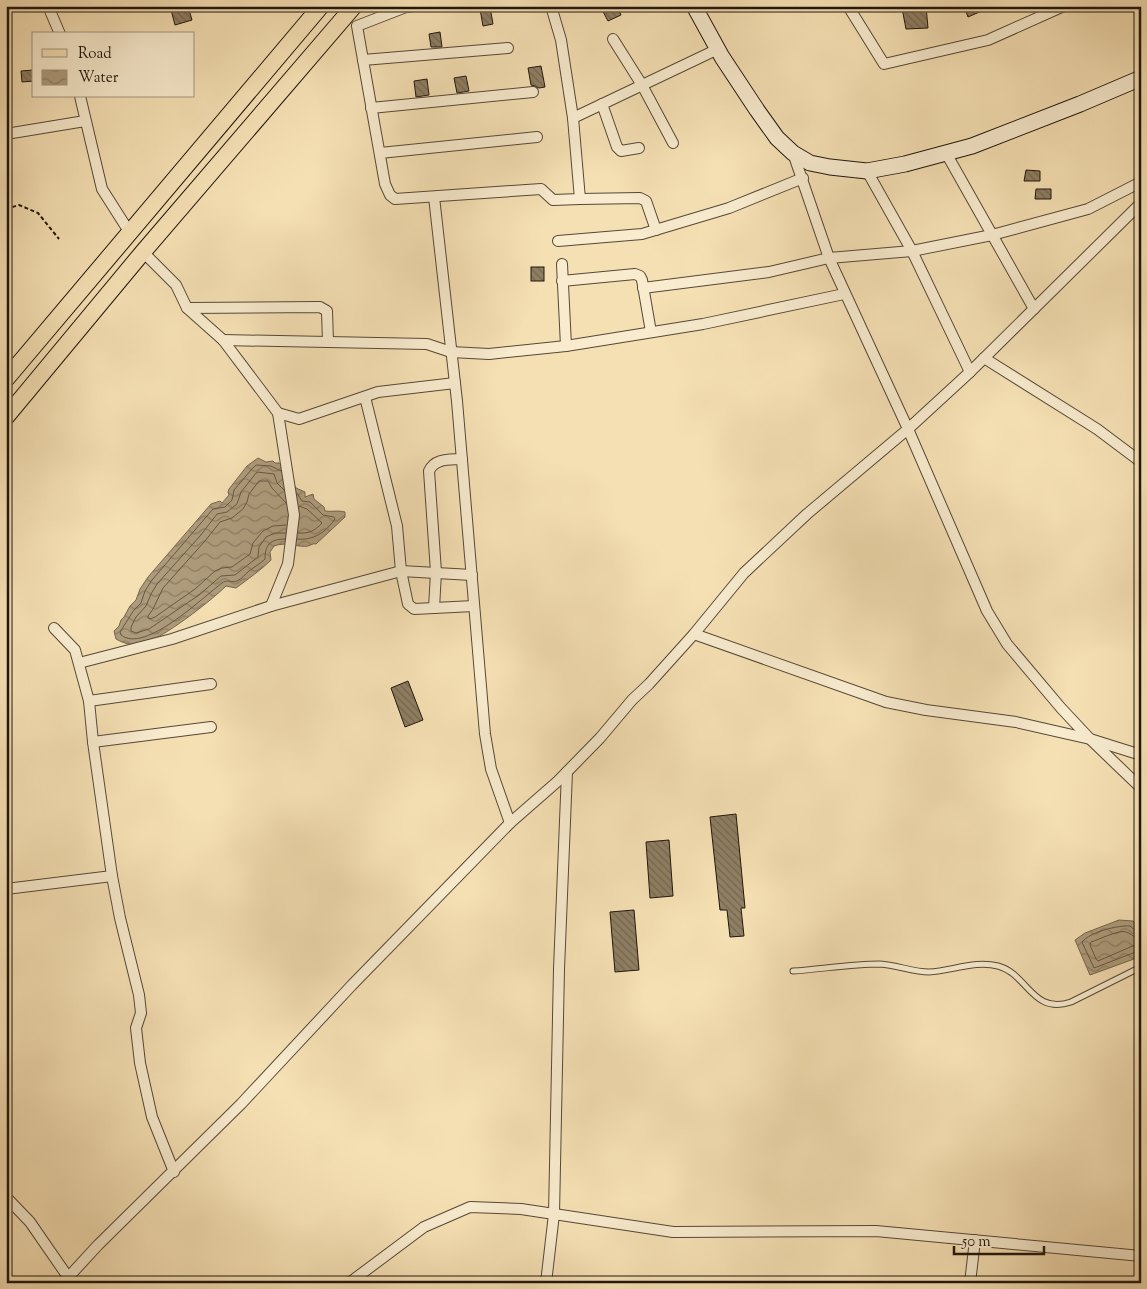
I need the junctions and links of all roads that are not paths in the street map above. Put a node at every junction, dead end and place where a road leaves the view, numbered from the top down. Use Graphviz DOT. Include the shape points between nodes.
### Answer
graph roads {
  1 [pos="48,6"];
  2 [pos="321,6"];
  3 [pos="354,6"];
  4 [pos="413,6"];
  5 [pos="551,6"];
  6 [pos="694,6"];
  7 [pos="848,6"];
  8 [pos="1064,6"];
  9 [pos="59,32"];
  10 [pos="613,39"];
  11 [pos="508,48"];
  12 [pos="718,49"];
  13 [pos="363,60"];
  14 [pos="1140,78"];
  15 [pos="642,85"];
  16 [pos="532,92"];
  17 [pos="80,98"];
  18 [pos="602,104"];
  19 [pos="371,108"];
  20 [pos="573,118"];
  21 [pos="85,121"];
  22 [pos="6,134"];
  23 [pos="537,137"];
  24 [pos="673,143"];
  25 [pos="639,148"];
  26 [pos="380,153"];
  27 [pos="794,153"];
  28 [pos="946,153"];
  29 [pos="868,171"];
  30 [pos="803,178"];
  31 [pos="1141,182"];
  32 [pos="434,197"];
  33 [pos="580,199"];
  34 [pos="1141,203"];
  35 [pos="656,230"];
  36 [pos="130,233"];
  37 [pos="992,234"];
  38 [pos="558,241"];
  39 [pos="912,251"];
  40 [pos="143,252"];
  41 [pos="829,258"];
  42 [pos="562,264"];
  43 [pos="562,281"];
  44 [pos="643,288"];
  45 [pos="844,294"];
  46 [pos="188,308"];
  47 [pos="1034,309"];
  48 [pos="651,332"];
  49 [pos="223,340"];
  50 [pos="328,342"];
  51 [pos="566,346"];
  52 [pos="451,352"];
  53 [pos="984,358"];
  54 [pos="970,372"];
  55 [pos="6,379"];
  56 [pos="455,383"];
  57 [pos="365,397"];
  58 [pos="278,413"];
  59 [pos="6,417"];
  60 [pos="908,429"];
  61 [pos="462,459"];
  62 [pos="1141,462"];
  63 [pos="401,571"];
  64 [pos="436,572"];
  65 [pos="472,575"];
  66 [pos="271,606"];
  67 [pos="474,606"];
  68 [pos="434,608"];
  69 [pos="54,628"];
  70 [pos="694,634"];
  71 [pos="79,663"];
  72 [pos="211,684"];
  73 [pos="89,700"];
  74 [pos="211,728"];
  75 [pos="1090,739"];
  76 [pos="93,742"];
  77 [pos="1141,755"];
  78 [pos="567,772"];
  79 [pos="1141,788"];
  80 [pos="510,823"];
  81 [pos="112,876"];
  82 [pos="6,889"];
  83 [pos="1141,967"];
  84 [pos="793,971"];
  85 [pos="174,1172"];
  86 [pos="6,1197"];
  87 [pos="554,1214"];
  88 [pos="975,1240"];
  89 [pos="1141,1256"];
  90 [pos="66,1280"];
  91 [pos="348,1283"];
  92 [pos="546,1283"];
  93 [pos="970,1283"];
  1 -- 9 [label="street"];
  2 -- 36 [label="main road"];
  3 -- 40 [label="main road"];
  4 -- 13 [label="street" via="357,26"];
  5 -- 20 [label="street"];
  6 -- 12 [label="street"];
  7 -- 8 [label="street" via="884,64 988,40"];
  10 -- 15 [label="street"];
  11 -- 13 [label="street"];
  12 -- 15 [label="street"];
  12 -- 27 [label="street" via="757,110"];
  13 -- 19 [label="street"];
  14 -- 28 [label="street" via="1004,134"];
  15 -- 18 [label="street"];
  15 -- 24 [label="street"];
  16 -- 19 [label="street"];
  17 -- 21 [label="street"];
  18 -- 20 [label="street"];
  18 -- 25 [label="street" via="617,147 621,151"];
  19 -- 26 [label="street"];
  20 -- 33 [label="street"];
  21 -- 22 [label="street"];
  21 -- 36 [label="street" via="102,189"];
  23 -- 26 [label="street"];
  26 -- 32 [label="street" via="390,195 395,199"];
  27 -- 29 [label="street" via="810,163"];
  27 -- 30 [label="street"];
  28 -- 29 [label="street"];
  28 -- 37 [label="street"];
  29 -- 39 [label="street"];
  30 -- 35 [label="street" via="729,208"];
  30 -- 41 [label="street"];
  31 -- 37 [label="street" via="1088,209"];
  32 -- 33 [label="street" via="541,189 553,200"];
  32 -- 52 [label="street"];
  33 -- 35 [label="street" via="640,198 646,201"];
  34 -- 47 [label="street"];
  35 -- 38 [label="street"];
  36 -- 55 [label="main road"];
  37 -- 39 [label="street"];
  37 -- 47 [label="street"];
  39 -- 41 [label="street"];
  39 -- 54 [label="street"];
  40 -- 46 [label="street" via="176,285"];
  40 -- 59 [label="main road"];
  41 -- 44 [label="street" via="769,272"];
  41 -- 45 [label="street"];
  42 -- 43 [label="street"];
  43 -- 44 [label="street" via="635,274 642,280"];
  43 -- 51 [label="street"];
  44 -- 48 [label="street"];
  45 -- 48 [label="street"];
  45 -- 60 [label="street"];
  46 -- 49 [label="street"];
  46 -- 50 [label="street" via="320,308 327,311"];
  47 -- 53 [label="street"];
  48 -- 51 [label="street"];
  49 -- 50 [label="street"];
  49 -- 58 [label="street"];
  50 -- 52 [label="street" via="427,344"];
  51 -- 52 [label="street" via="489,354"];
  52 -- 56 [label="street"];
  53 -- 54 [label="street"];
  53 -- 62 [label="street" via="1097,428"];
  54 -- 60 [label="street"];
  56 -- 57 [label="street" via="378,392"];
  56 -- 61 [label="street"];
  57 -- 58 [label="street" via="300,419"];
  57 -- 63 [label="street" via="396,526"];
  58 -- 66 [label="street" via="294,515 288,564"];
  60 -- 70 [label="street" via="807,514 744,573"];
  60 -- 75 [label="street" via="987,611 1007,644"];
  61 -- 64 [label="street" via="436,461 429,471"];
  61 -- 65 [label="street"];
  63 -- 64 [label="street"];
  63 -- 66 [label="street"];
  63 -- 68 [label="street" via="410,607"];
  64 -- 65 [label="street"];
  64 -- 68 [label="street"];
  65 -- 67 [label="street"];
  66 -- 71 [label="street" via="172,639"];
  67 -- 68 [label="street"];
  67 -- 80 [label="street" via="485,734 491,769"];
  69 -- 71 [label="street" via="75,650"];
  70 -- 75 [label="street" via="886,702 1016,722"];
  70 -- 78 [label="street"];
  71 -- 73 [label="street"];
  72 -- 73 [label="street"];
  73 -- 76 [label="street"];
  74 -- 76 [label="street"];
  75 -- 77 [label="street"];
  75 -- 79 [label="street"];
  76 -- 81 [label="street"];
  78 -- 80 [label="street"];
  78 -- 87 [label="street"];
  80 -- 85 [label="street"];
  81 -- 82 [label="street"];
  81 -- 85 [label="street" via="142,1013 136,1028 140,1063 152,1117"];
  83 -- 84 [label="lane" via="1060,1006 1040,1000 997,966 930,972 881,964"];
  85 -- 90 [label="street"];
  86 -- 90 [label="street" via="30,1222"];
  87 -- 88 [label="street" via="673,1232 876,1231"];
  87 -- 91 [label="street" via="470,1207 424,1227"];
  87 -- 92 [label="street"];
  88 -- 89 [label="street"];
  88 -- 93 [label="street"];
}
